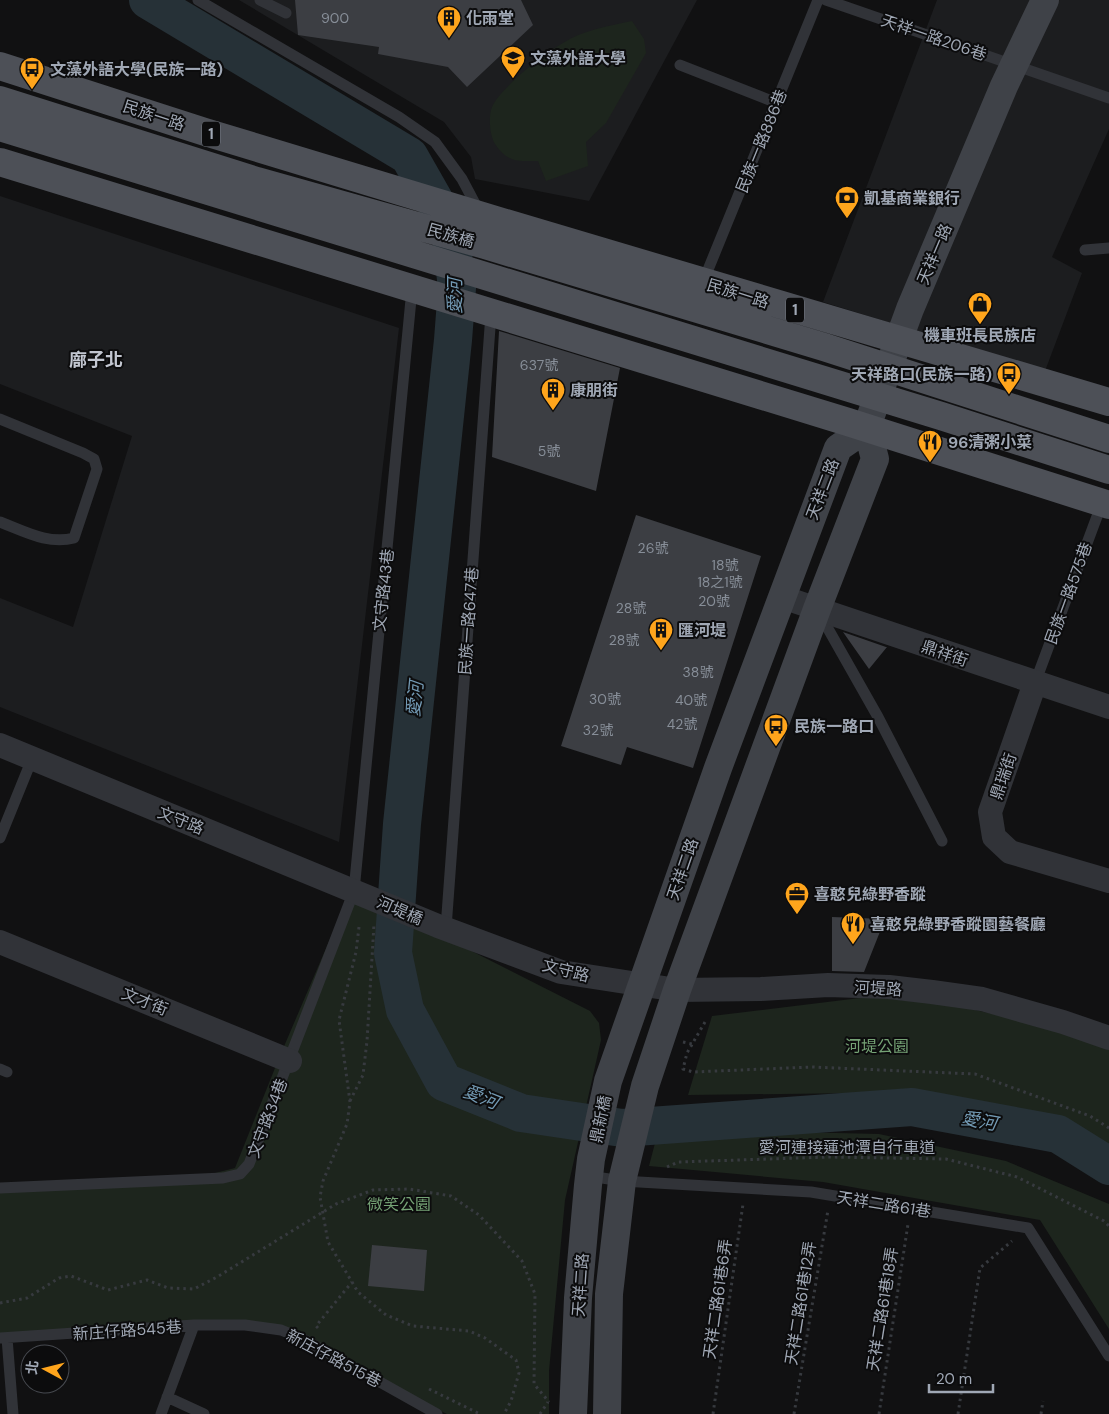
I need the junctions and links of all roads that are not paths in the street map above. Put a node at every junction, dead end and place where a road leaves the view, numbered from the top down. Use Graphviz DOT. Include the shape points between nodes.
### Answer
graph roads {
  1 [pos="198,0"];
  2 [pos="260,0"];
  3 [pos="818,0"];
  4 [pos="826,0"];
  5 [pos="1045,0"];
  6 [pos="286,13"];
  7 [pos="680,65"];
  8 [pos="1012,65"];
  9 [pos="0,66"];
  10 [pos="1109,98"];
  11 [pos="0,100"];
  12 [pos="777,103"];
  13 [pos="0,127"];
  14 [pos="0,162"];
  15 [pos="422,198"];
  16 [pos="482,216"];
  17 [pos="417,225"];
  18 [pos="485,245"];
  19 [pos="1109,248"];
  20 [pos="1085,250"];
  21 [pos="703,282"];
  22 [pos="520,286"];
  23 [pos="412,289"];
  24 [pos="502,317"];
  25 [pos="900,340"];
  26 [pos="890,367"];
  27 [pos="878,397"];
  28 [pos="1109,402"];
  29 [pos="0,418"];
  30 [pos="866,428"];
  31 [pos="1109,440"];
  32 [pos="1109,470"];
  33 [pos="1106,504"];
  34 [pos="0,522"];
  35 [pos="782,597"];
  36 [pos="817,609"];
  37 [pos="1035,684"];
  38 [pos="1109,707"];
  39 [pos="0,745"];
  40 [pos="32,758"];
  41 [pos="0,838"];
  42 [pos="942,841"];
  43 [pos="1109,881"];
  44 [pos="358,893"];
  45 [pos="442,927"];
  46 [pos="0,942"];
  47 [pos="641,986"];
  48 [pos="677,990"];
  49 [pos="1109,1038"];
  50 [pos="290,1060"];
  51 [pos="608,1081"];
  52 [pos="590,1166"];
  53 [pos="625,1171"];
  54 [pos="0,1188"];
  55 [pos="194,1325"];
  56 [pos="4,1338"];
  57 [pos="1109,1356"];
  58 [pos="167,1397"];
  59 [pos="563,1411"];
  60 [pos="13,1414"];
  61 [pos="161,1414"];
  62 [pos="204,1414"];
  63 [pos="437,1414"];
  64 [pos="607,1414"];
  1 -- 16 [label="lane" via="399,117 435,142"];
  2 -- 6 [label="lane"];
  3 -- 12 [label="lane, 民族一路886巷"];
  4 -- 8 [label="lane, 天祥一路206巷"];
  5 -- 8 [label="street, 天祥一路"];
  7 -- 12 [label="lane"];
  8 -- 10 [label="lane, 天祥一路206巷"];
  8 -- 25 [label="street, 天祥一路"];
  9 -- 15 [label="main road, 民族一路 / 1"];
  11 -- 17 [label="main road, 民族一路 / 1" via="257,180"];
  12 -- 21 [label="lane, 民族一路886巷"];
  13 -- 22 [label="main road, 民族橋"];
  14 -- 23 [label="main road"];
  15 -- 16 [label="main road, 民族橋 / 1"];
  16 -- 21 [label="main road, 民族一路 / 1"];
  17 -- 18 [label="main road, 民族橋 / 1"];
  18 -- 26 [label="main road, 民族一路 / 1"];
  19 -- 20 [label="lane"];
  21 -- 25 [label="main road, 民族一路 / 1"];
  22 -- 24 [label="main road"];
  22 -- 27 [label="main road"];
  23 -- 24 [label="main road"];
  23 -- 44 [label="lane, 文守路43巷"];
  24 -- 30 [label="main road"];
  24 -- 45 [label="lane, 民族一路647巷"];
  25 -- 26 [label="street, 天祥一路"];
  25 -- 28 [label="main road, 民族一路 / 1"];
  26 -- 27 [label="street, 天祥一路"];
  26 -- 31 [label="main road, 民族一路 / 1"];
  27 -- 30 [label="street, 天祥一路"];
  27 -- 32 [label="main road"];
  29 -- 34 [label="lane" via="83,453 94,459 97,469 74,538 51,540"];
  30 -- 33 [label="main road"];
  30 -- 35 [label="street, 天祥二路" via="838,448"];
  30 -- 36 [label="street" via="875,460"];
  33 -- 37 [label="lane, 民族一路575巷"];
  35 -- 36 [label="street, 鼎祥街"];
  35 -- 47 [label="street, 天祥二路"];
  36 -- 37 [label="street, 鼎祥街"];
  36 -- 42 [label="lane"];
  36 -- 48 [label="street"];
  37 -- 38 [label="street, 鼎祥街"];
  37 -- 43 [label="street, 鼎瑞街" via="990,812 994,837 1010,852"];
  39 -- 40 [label="street, 文守路"];
  40 -- 41 [label="lane"];
  40 -- 44 [label="street, 文守路"];
  44 -- 45 [label="street, 河堤橋"];
  44 -- 50 [label="lane, 文守路34巷"];
  45 -- 47 [label="street, 文守路" via="561,972"];
  46 -- 50 [label="street, 文才街"];
  47 -- 48 [label="street, 河堤路"];
  47 -- 51 [label="street, 天祥二路"];
  48 -- 49 [label="street, 河堤路" via="828,985 890,987 982,999"];
  48 -- 53 [label="street" via="645,1086"];
  50 -- 54 [label="lane, 文守路34巷" via="249,1164 240,1174 223,1178"];
  51 -- 52 [label="street, 鼎新橋"];
  52 -- 53 [label="lane, 天祥二路61巷"];
  52 -- 59 [label="street, 天祥二路" via="578,1298"];
  53 -- 57 [label="lane, 天祥二路61巷" via="746,1188 830,1195 1028,1228"];
  53 -- 64 [label="street, 天祥二路" via="608,1294"];
  55 -- 56 [label="lane, 新庄仔路545巷"];
  55 -- 58 [label="lane"];
  55 -- 63 [label="lane, 新庄仔路515巷" via="245,1325 281,1330 305,1340"];
  56 -- 60 [label="lane"];
  58 -- 61 [label="lane"];
  58 -- 62 [label="lane"];
}
